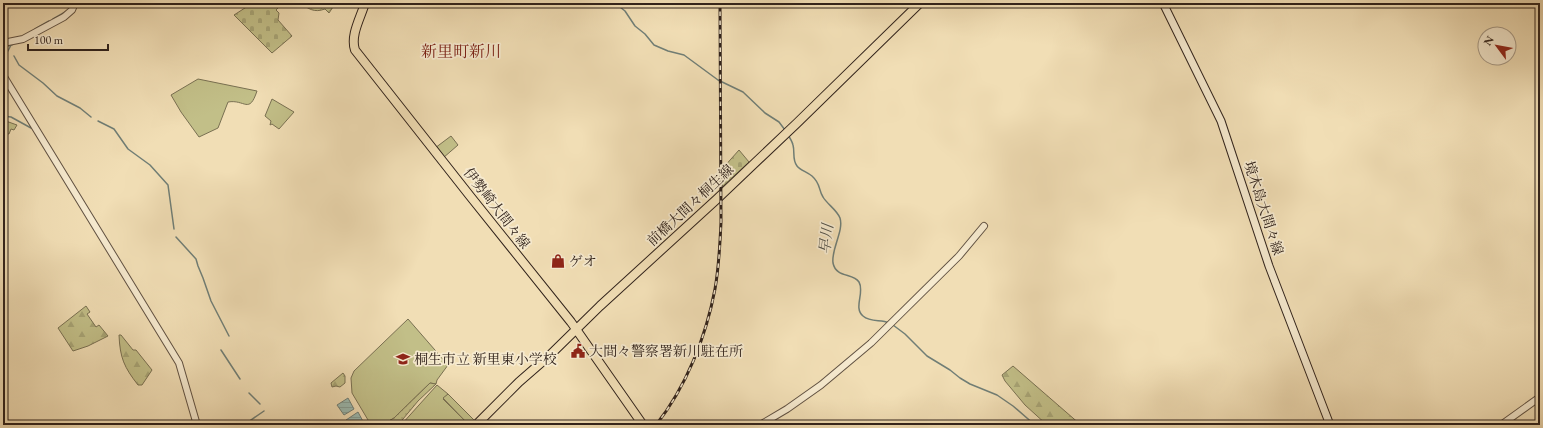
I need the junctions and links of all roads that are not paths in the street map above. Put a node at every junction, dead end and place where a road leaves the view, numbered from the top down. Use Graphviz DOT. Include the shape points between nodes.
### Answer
graph roads {
  1 [pos="75,3"];
  2 [pos="365,3"];
  3 [pos="920,3"];
  4 [pos="1163,3"];
  5 [pos="3,43"];
  6 [pos="3,75"];
  7 [pos="984,226"];
  8 [pos="576,329"];
  9 [pos="1540,396"];
  10 [pos="197,425"];
  11 [pos="476,425"];
  12 [pos="643,425"];
  13 [pos="760,425"];
  14 [pos="1330,425"];
  15 [pos="1501,425"];
  1 -- 5 [label="street" via="64,17 23,39"];
  2 -- 8 [label="main road, 伊勢崎大間々線" via="354,37 355,50"];
  3 -- 8 [label="main road, 前橋大間々桐生線" via="788,132"];
  4 -- 14 [label="main road, 境木島大間々線" via="1221,121 1269,266"];
  6 -- 10 [label="street" via="181,366"];
  7 -- 13 [label="street" via="959,256 886,329 821,385 787,410"];
  8 -- 11 [label="main road, 前橋大間々桐生線"];
  8 -- 12 [label="main road, 伊勢崎大間々線"];
  9 -- 15 [label="street"];
}
